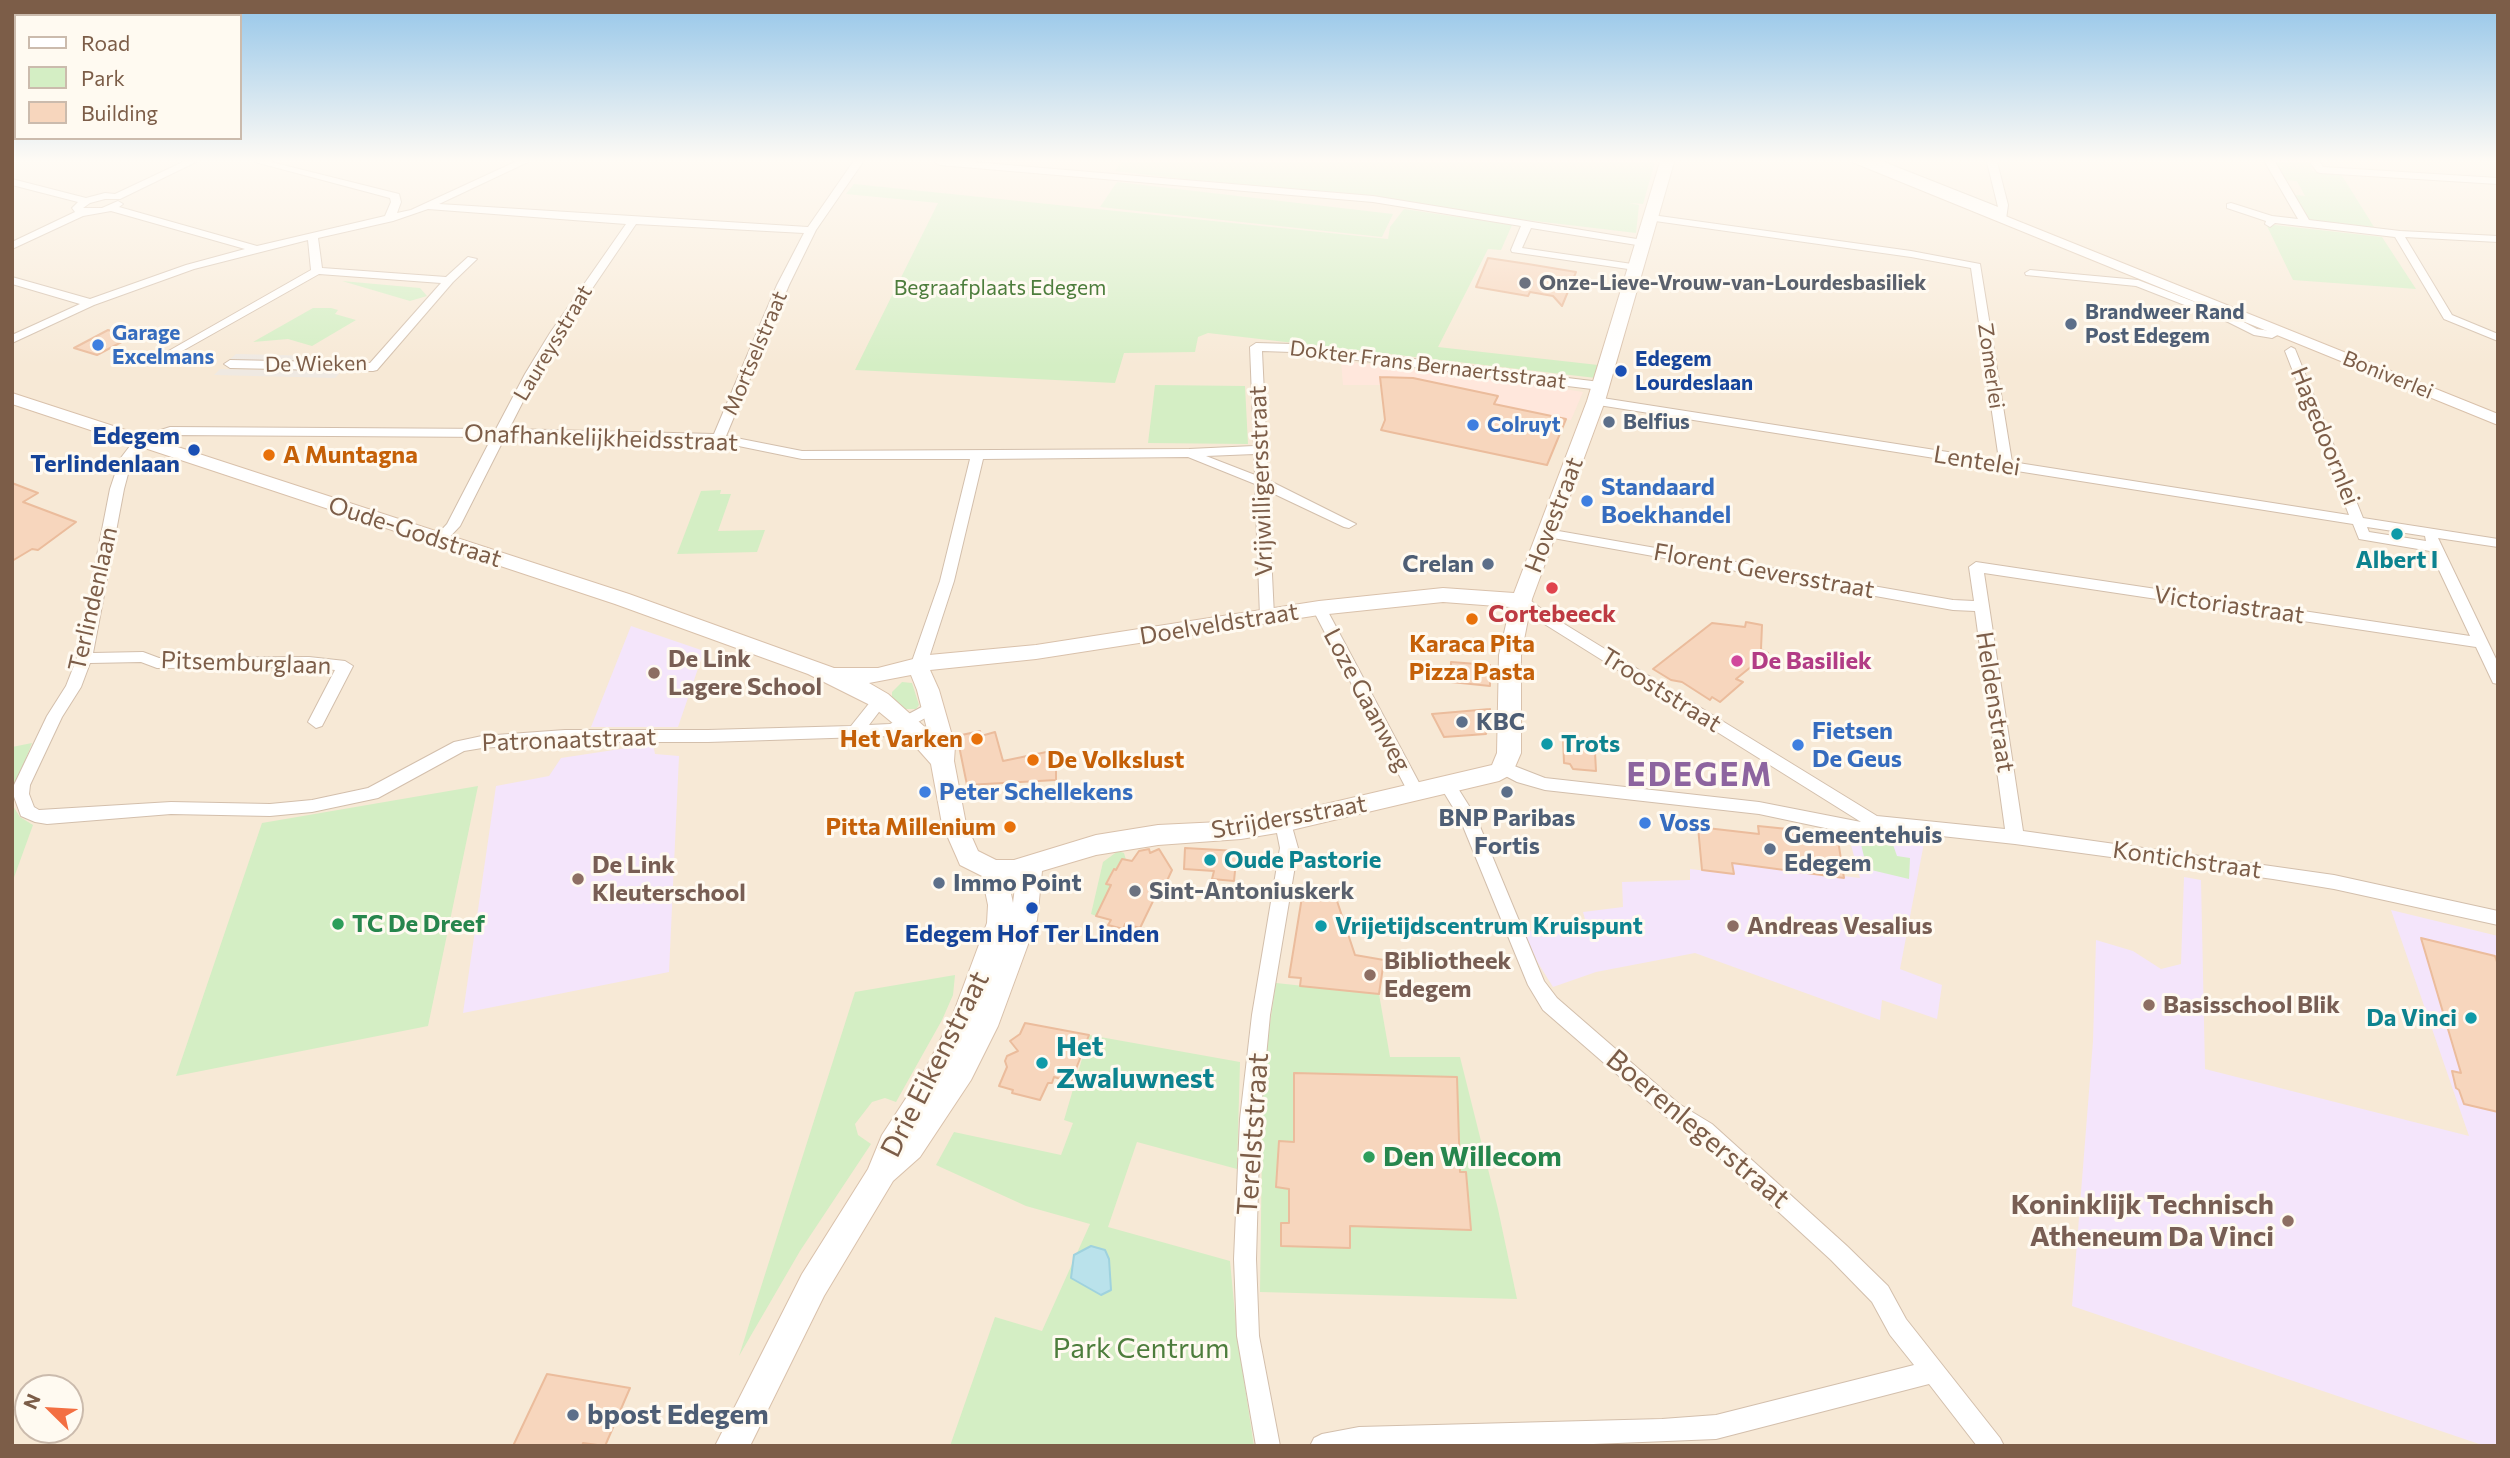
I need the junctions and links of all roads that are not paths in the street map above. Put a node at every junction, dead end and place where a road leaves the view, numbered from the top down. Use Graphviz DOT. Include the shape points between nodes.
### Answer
graph roads {
  1 [pos="45,230"];
  2 [pos="189,230"];
  3 [pos="344,230"];
  4 [pos="626,230"];
  5 [pos="811,230"];
  6 [pos="1524,230"];
  7 [pos="1564,230"];
  8 [pos="1647,230"];
  9 [pos="1738,230"];
  10 [pos="2033,230"];
  11 [pos="2369,230"];
  12 [pos="2400,234"];
  13 [pos="313,238"];
  14 [pos="2498,239"];
  15 [pos="1643,243"];
  16 [pos="12,246"];
  17 [pos="256,249"];
  18 [pos="472,259"];
  19 [pos="1634,267"];
  20 [pos="317,271"];
  21 [pos="2030,273"];
  22 [pos="2140,279"];
  23 [pos="12,280"];
  24 [pos="449,280"];
  25 [pos="90,303"];
  26 [pos="32,332"];
  27 [pos="2498,338"];
  28 [pos="12,340"];
  29 [pos="12,345"];
  30 [pos="1256,347"];
  31 [pos="2291,351"];
  32 [pos="164,357"];
  33 [pos="230,364"];
  34 [pos="1598,394"];
  35 [pos="12,398"];
  36 [pos="2498,420"];
  37 [pos="500,433"];
  38 [pos="719,438"];
  39 [pos="140,441"];
  40 [pos="1258,450"];
  41 [pos="978,453"];
  42 [pos="1189,453"];
  43 [pos="2006,465"];
  44 [pos="1261,482"];
  45 [pos="2359,522"];
  46 [pos="1349,524"];
  47 [pos="2429,532"];
  48 [pos="1547,533"];
  49 [pos="438,541"];
  50 [pos="2498,543"];
  51 [pos="2436,547"];
  52 [pos="1976,568"];
  53 [pos="1522,599"];
  54 [pos="1980,606"];
  55 [pos="1319,608"];
  56 [pos="1267,616"];
  57 [pos="2481,643"];
  58 [pos="84,658"];
  59 [pos="918,667"];
  60 [pos="816,669"];
  61 [pos="2498,679"];
  62 [pos="880,700"];
  63 [pos="931,708"];
  64 [pos="316,722"];
  65 [pos="908,723"];
  66 [pos="855,732"];
  67 [pos="942,761"];
  68 [pos="1504,768"];
  69 [pos="1448,786"];
  70 [pos="1416,792"];
  71 [pos="47,818"];
  72 [pos="1874,822"];
  73 [pos="1283,823"];
  74 [pos="2015,837"];
  75 [pos="999,863"];
  76 [pos="1030,864"];
  77 [pos="2498,918"];
  78 [pos="1000,957"];
  79 [pos="1933,1372"];
  80 [pos="1664,1438"];
  81 [pos="732,1446"];
  82 [pos="1268,1446"];
  83 [pos="1322,1446"];
  84 [pos="1992,1446"];
  1 -- 16 [label="street"];
  2 -- 17 [label="street"];
  3 -- 13 [label="street"];
  4 -- 37 [label="street, Laureysstraat" via="556,333"];
  5 -- 38 [label="street, Mortselstraat"];
  6 -- 19 [label="street" via="1516,250"];
  7 -- 15 [label="street"];
  8 -- 15 [label="street, Hovestraat"];
  9 -- 43 [label="street, Zomerlei" via="1976,266"];
  10 -- 22 [label="street, Boniverlei"];
  11 -- 12 [label="street"];
  12 -- 14 [label="street"];
  12 -- 27 [label="street" via="2448,317"];
  13 -- 17 [label="street"];
  13 -- 20 [label="street"];
  15 -- 19 [label="street, Hovestraat"];
  17 -- 25 [label="street"];
  18 -- 24 [label="street, De Wieken"];
  19 -- 34 [label="street, Hovestraat"];
  20 -- 24 [label="street"];
  20 -- 32 [label="street"];
  21 -- 22 [label="street"];
  22 -- 36 [label="street, Boniverlei"];
  23 -- 25 [label="street"];
  24 -- 33 [label="street, De Wieken" via="373,367"];
  25 -- 26 [label="street"];
  26 -- 28 [label="street"];
  26 -- 29 [label="street"];
  30 -- 34 [label="street, Dokter Frans Bernaertsstraat" via="1305,350"];
  30 -- 40 [label="street, Vrijwilligersstraat"];
  31 -- 45 [label="street, Hagedoornlei"];
  34 -- 43 [label="street, Lentelei"];
  34 -- 48 [label="street, Hovestraat"];
  35 -- 39 [label="street, Oude-Godstraat"];
  37 -- 38 [label="street, Onafhankelijkheidsstraat"];
  37 -- 39 [label="street, Onafhankelijkheidsstraat" via="170,431"];
  37 -- 49 [label="street, Laureysstraat" via="453,526"];
  38 -- 41 [label="street, Onafhankelijkheidsstraat" via="803,455"];
  39 -- 49 [label="street, Oude-Godstraat"];
  39 -- 58 [label="street, Terlindenlaan" via="126,459 117,489"];
  40 -- 42 [label="street, Onafhankelijkheidsstraat"];
  40 -- 44 [label="street, Vrijwilligersstraat"];
  41 -- 42 [label="street, Onafhankelijkheidsstraat"];
  41 -- 59 [label="street" via="947,581"];
  42 -- 44 [label="street, Onafhankelijkheidsstraat"];
  43 -- 45 [label="street, Lentelei"];
  44 -- 46 [label="street, Onafhankelijkheidsstraat"];
  44 -- 56 [label="street, Vrijwilligersstraat"];
  45 -- 47 [label="street, Lentelei"];
  45 -- 51 [label="street, Lentelei" via="2364,536"];
  47 -- 50 [label="street, Lentelei"];
  47 -- 51 [label="street"];
  48 -- 53 [label="street, Hovestraat"];
  48 -- 54 [label="street, Florent Geversstraat" via="1953,605"];
  49 -- 60 [label="street, Oude-Godstraat" via="622,599"];
  51 -- 57 [label="street"];
  52 -- 54 [label="street, Heldenstraat"];
  52 -- 57 [label="street, Victoriastraat"];
  53 -- 55 [label="street, Doelveldstraat" via="1443,595"];
  53 -- 68 [label="street, Hovestraat" via="1510,655 1509,753"];
  53 -- 72 [label="street, Trooststraat" via="1543,617"];
  54 -- 74 [label="street, Heldenstraat"];
  55 -- 56 [label="street, Doelveldstraat"];
  55 -- 70 [label="street, Loze Gaanweg"];
  56 -- 59 [label="street, Doelveldstraat"];
  57 -- 61 [label="street"];
  58 -- 64 [label="street, Pitsemburglaan" via="345,666"];
  58 -- 71 [label="street, Terlindenlaan" via="22,785 22,804 27,811"];
  59 -- 60 [label="street, Oude-Godstraat" via="878,676"];
  59 -- 62 [label="street" via="892,677"];
  59 -- 63 [label="street"];
  60 -- 62 [label="street, Oude-Godstraat"];
  62 -- 65 [label="street"];
  62 -- 66 [label="street"];
  63 -- 65 [label="street"];
  63 -- 67 [label="street" via="943,746"];
  65 -- 66 [label="street" via="893,730"];
  65 -- 67 [label="street"];
  66 -- 71 [label="street, Patronaatstraat" via="493,741 460,746 372,794 345,801 270,810 171,808"];
  67 -- 75 [label="street" via="954,824 969,858"];
  68 -- 69 [label="street, Strijdersstraat"];
  68 -- 72 [label="street" via="1545,784 1759,808 1863,829"];
  69 -- 70 [label="street, Strijdersstraat"];
  69 -- 79 [label="street, Boerenlegerstraat" via="1468,817 1537,985 1550,1004 1805,1219 1880,1294"];
  70 -- 73 [label="street, Strijdersstraat"];
  72 -- 74 [label="street, Kontichstraat"];
  73 -- 76 [label="street, Strijdersstraat" via="1096,845"];
  73 -- 82 [label="street, Terelststraat" via="1289,848 1256,1062 1245,1259 1248,1336"];
  74 -- 77 [label="street, Kontichstraat" via="2334,882"];
  75 -- 76 [label="street, Strijdersstraat" via="1014,870"];
  75 -- 78 [label="street, Drie Eikenstraat"];
  76 -- 78 [label="street, Drie Eikenstraat" via="1024,920"];
  78 -- 81 [label="street, Drie Eikenstraat" via="984,1026 961,1071 910,1147 880,1177 813,1285"];
  79 -- 80 [label="street"];
  79 -- 84 [label="street, Boerenlegerstraat"];
  80 -- 83 [label="street" via="1359,1439"];
}
